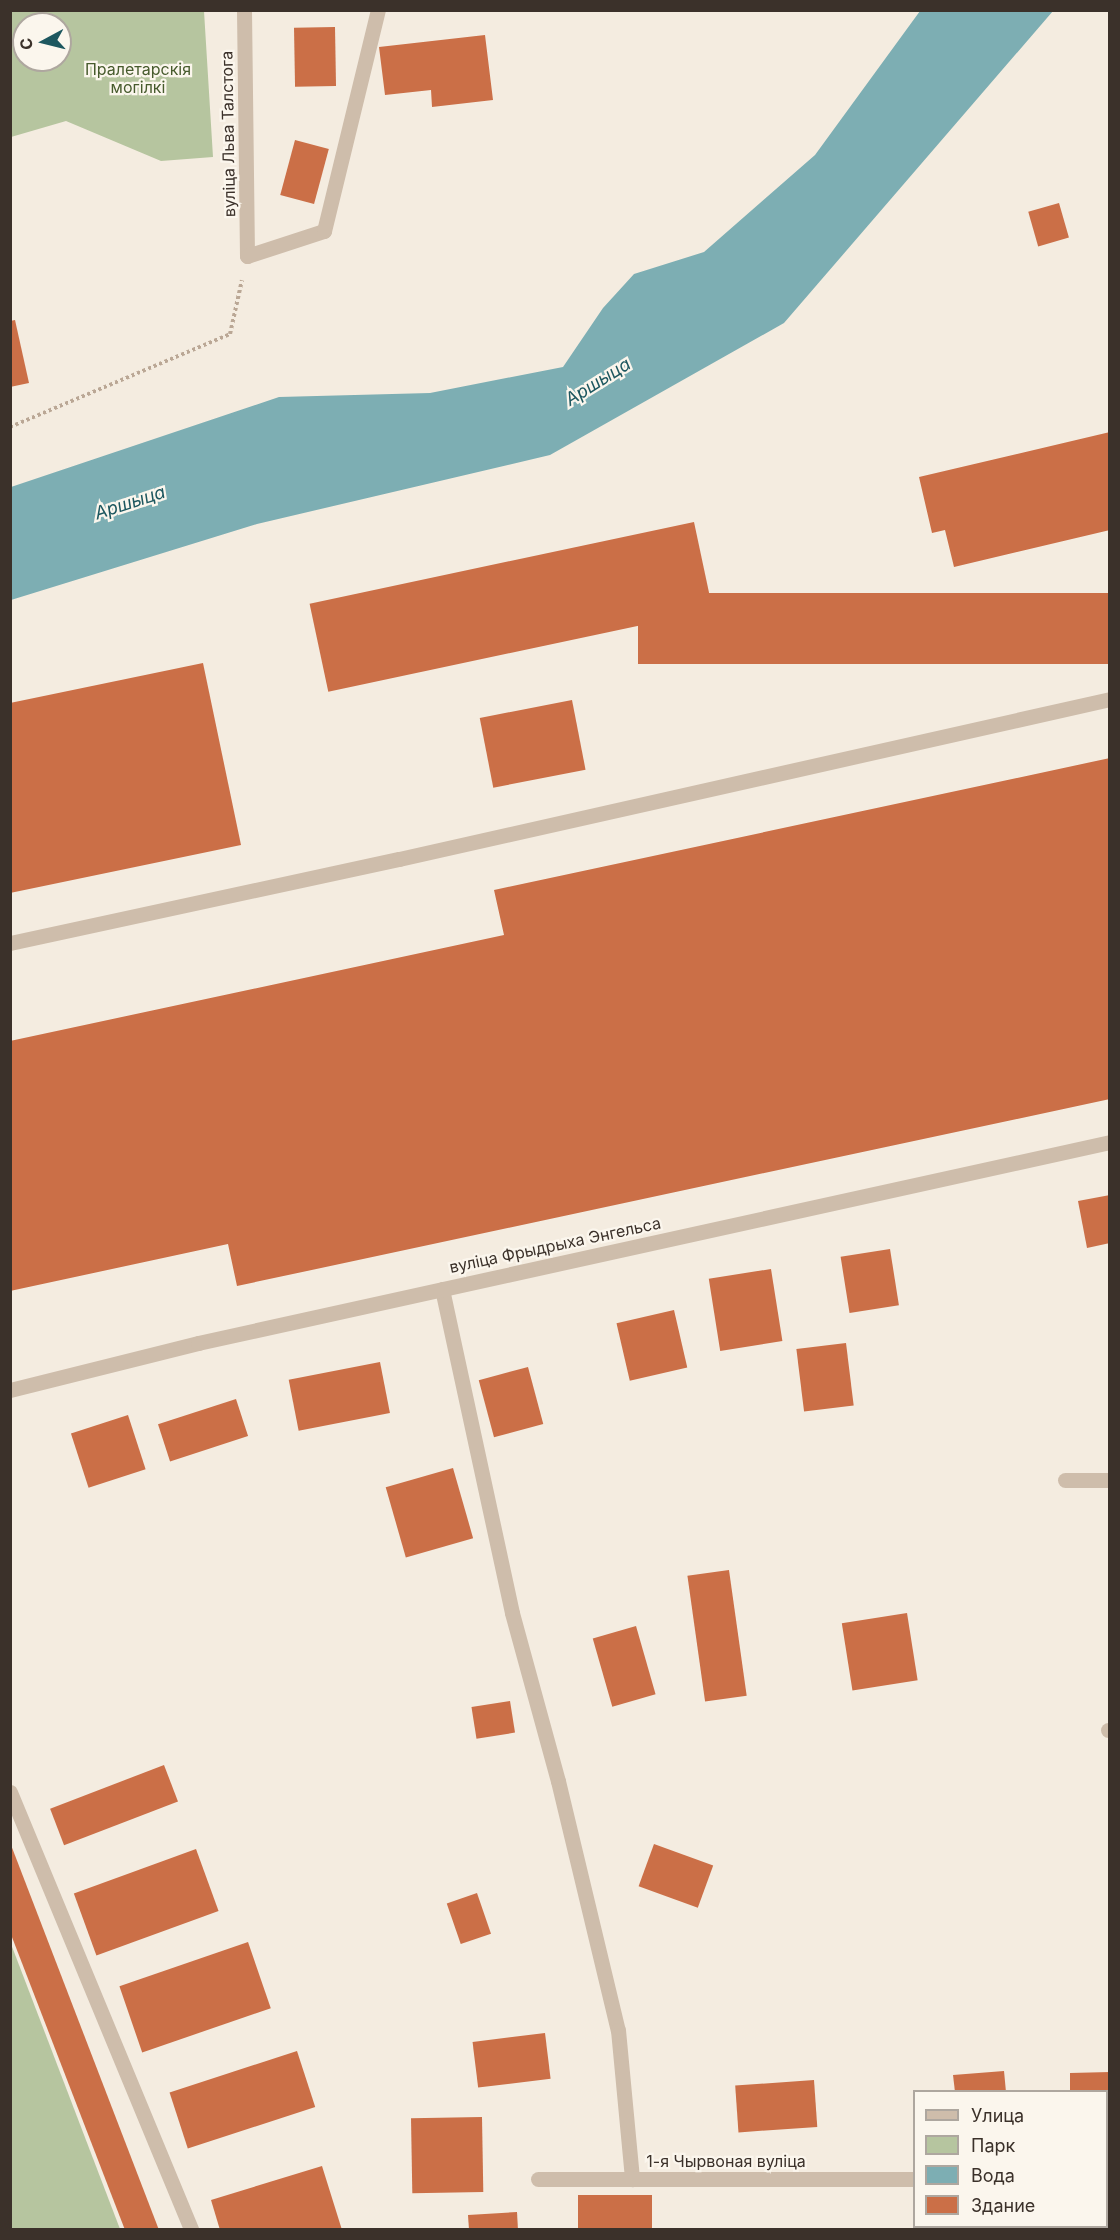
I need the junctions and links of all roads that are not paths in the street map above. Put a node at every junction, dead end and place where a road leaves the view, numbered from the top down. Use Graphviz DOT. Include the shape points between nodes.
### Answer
graph roads {
  1 [pos="244,10"];
  2 [pos="378,10"];
  3 [pos="1110,699"];
  4 [pos="10,943"];
  5 [pos="1110,1142"];
  6 [pos="442,1289"];
  7 [pos="10,1390"];
  8 [pos="1065,1480"];
  9 [pos="1110,1480"];
  10 [pos="10,1792"];
  11 [pos="538,2179"];
  12 [pos="632,2179"];
  13 [pos="913,2179"];
  14 [pos="191,2229"];
  1 -- 2 [label="street, вуліца Льва Талстога" via="247,256 324,231"];
  3 -- 4 [label="street"];
  5 -- 6 [label="street, вуліца Фрыдрыха Энгельса"];
  6 -- 7 [label="street, вуліца Фрыдрыха Энгельса"];
  6 -- 12 [label="street" via="512,1613 558,1781 618,2030"];
  8 -- 9 [label="street"];
  10 -- 14 [label="street"];
  11 -- 12 [label="street, 1-я Чырвоная вуліца"];
  12 -- 13 [label="street, 1-я Чырвоная вуліца"];
}
